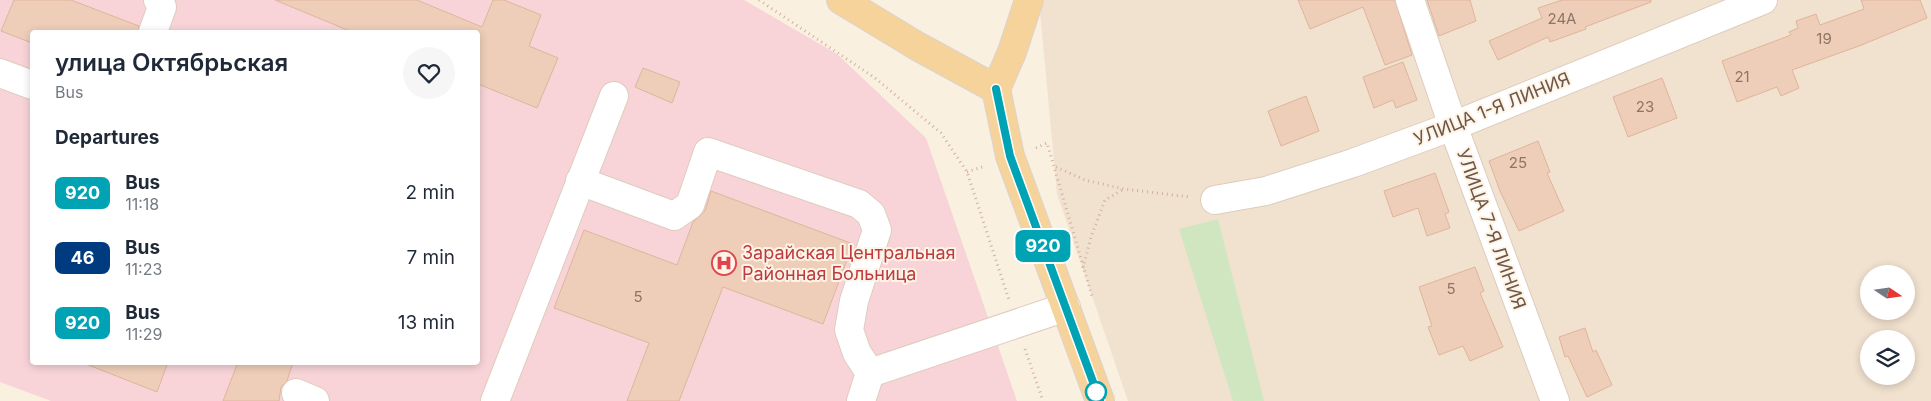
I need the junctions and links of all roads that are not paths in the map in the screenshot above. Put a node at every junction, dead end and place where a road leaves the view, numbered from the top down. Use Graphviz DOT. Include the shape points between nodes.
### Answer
graph roads {
  1 [pos="158,0"];
  2 [pos="841,0"];
  3 [pos="1029,0"];
  4 [pos="1410,0"];
  5 [pos="1763,0"];
  6 [pos="154,30"];
  7 [pos="0,73"];
  8 [pos="30,84"];
  9 [pos="996,89"];
  10 [pos="614,96"];
  11 [pos="1453,126"];
  12 [pos="580,181"];
  13 [pos="1215,200"];
  14 [pos="1066,308"];
  15 [pos="870,373"];
  16 [pos="495,401"];
  17 [pos="861,401"];
  18 [pos="1100,401"];
  19 [pos="1554,401"];
  1 -- 6 [label="street" via="162,6"];
  2 -- 9 [label="main road"];
  3 -- 9 [label="main road"];
  4 -- 11 [label="street, УЛИЦА 7-Я ЛИНИЯ"];
  5 -- 11 [label="street, УЛИЦА 1-Я ЛИНИЯ"];
  7 -- 8 [label="street"];
  9 -- 14 [label="main road" via="1010,156"];
  10 -- 12 [label="street"];
  11 -- 13 [label="street, УЛИЦА 1-Я ЛИНИЯ" via="1266,191"];
  11 -- 19 [label="street, УЛИЦА 7-Я ЛИНИЯ"];
  12 -- 15 [label="street" via="674,216 690,205 708,152 859,204 871,214 877,230 854,301 849,330 857,353"];
  12 -- 16 [label="street"];
  14 -- 15 [label="street"];
  14 -- 18 [label="main road"];
  15 -- 17 [label="street"];
}
